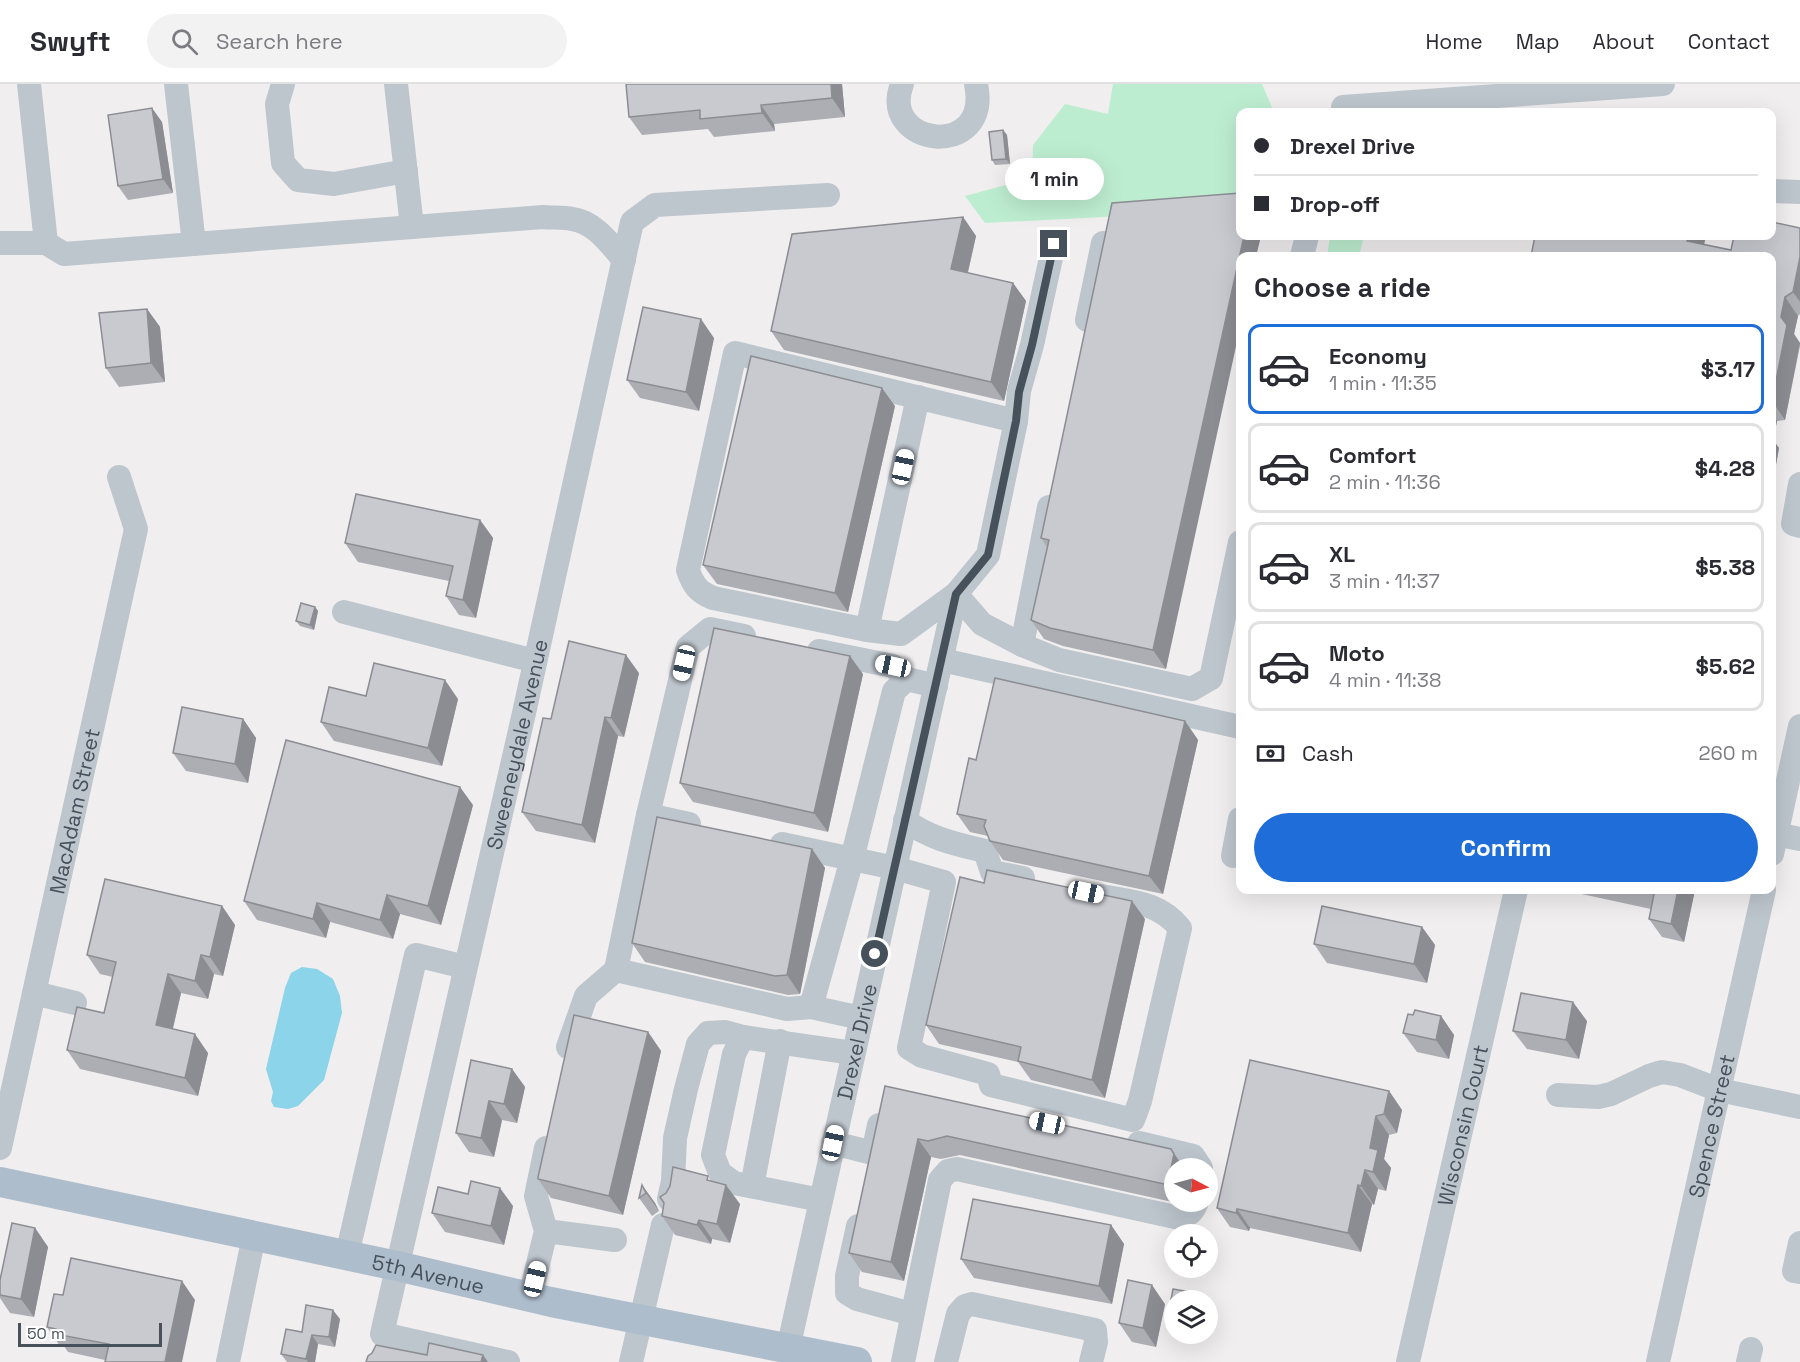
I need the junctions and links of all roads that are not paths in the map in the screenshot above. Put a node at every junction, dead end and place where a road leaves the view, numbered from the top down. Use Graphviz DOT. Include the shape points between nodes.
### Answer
graph roads {
  1 [pos="29,84"];
  2 [pos="176,84"];
  3 [pos="283,84"];
  4 [pos="396,84"];
  5 [pos="902,84"];
  6 [pos="976,84"];
  7 [pos="1663,84"];
  8 [pos="1343,107"];
  9 [pos="406,171"];
  10 [pos="1776,191"];
  11 [pos="1800,192"];
  12 [pos="828,195"];
  13 [pos="412,227"];
  14 [pos="0,243"];
  15 [pos="46,243"];
  16 [pos="1103,243"];
  17 [pos="194,244"];
  18 [pos="1054,244"];
  19 [pos="624,260"];
  20 [pos="1084,336"];
  21 [pos="918,398"];
  22 [pos="1016,421"];
  23 [pos="119,477"];
  24 [pos="1800,484"];
  25 [pos="1053,487"];
  26 [pos="1800,525"];
  27 [pos="1236,561"];
  28 [pos="956,594"];
  29 [pos="344,612"];
  30 [pos="867,630"];
  31 [pos="767,640"];
  32 [pos="1022,645"];
  33 [pos="801,648"];
  34 [pos="942,660"];
  35 [pos="535,661"];
  36 [pos="900,673"];
  37 [pos="936,686"];
  38 [pos="1236,726"];
  39 [pos="1800,726"];
  40 [pos="1786,786"];
  41 [pos="648,815"];
  42 [pos="905,820"];
  43 [pos="716,830"];
  44 [pos="1776,834"];
  45 [pos="1800,839"];
  46 [pos="761,840"];
  47 [pos="1236,840"];
  48 [pos="1776,844"];
  49 [pos="1233,856"];
  50 [pos="852,859"];
  51 [pos="895,868"];
  52 [pos="969,879"];
  53 [pos="1050,884"];
  54 [pos="1074,890"];
  55 [pos="1515,894"];
  56 [pos="1763,894"];
  57 [pos="465,967"];
  58 [pos="615,970"];
  59 [pos="34,993"];
  60 [pos="75,1003"];
  61 [pos="812,1007"];
  62 [pos="861,1018"];
  63 [pos="743,1036"];
  64 [pos="780,1041"];
  65 [pos="853,1053"];
  66 [pos="563,1073"];
  67 [pos="1719,1090"];
  68 [pos="1558,1095"];
  69 [pos="883,1107"];
  70 [pos="1800,1107"];
  71 [pos="550,1129"];
  72 [pos="1102,1135"];
  73 [pos="833,1143"];
  74 [pos="0,1148"];
  75 [pos="1194,1158"];
  76 [pos="0,1182"];
  77 [pos="752,1186"];
  78 [pos="821,1200"];
  79 [pos="669,1202"];
  80 [pos="861,1209"];
  81 [pos="1191,1212"];
  82 [pos="663,1226"];
  83 [pos="546,1230"];
  84 [pos="254,1236"];
  85 [pos="615,1240"];
  86 [pos="1800,1243"];
  87 [pos="347,1255"];
  88 [pos="397,1266"];
  89 [pos="1800,1272"];
  90 [pos="530,1297"];
  91 [pos="912,1314"];
  92 [pos="640,1320"];
  93 [pos="788,1349"];
  94 [pos="823,1359"];
  95 [pos="228,1362"];
  96 [pos="508,1362"];
  97 [pos="631,1362"];
  98 [pos="857,1362"];
  99 [pos="903,1362"];
  100 [pos="946,1362"];
  101 [pos="1091,1362"];
  102 [pos="1408,1362"];
  103 [pos="1658,1362"];
  1 -- 15 [label="street"];
  2 -- 17 [label="street"];
  3 -- 9 [label="street" via="277,104 283,163 298,180 334,184"];
  4 -- 9 [label="street"];
  5 -- 6 [label="street" via="899,104 903,116 921,135 934,138 954,135 970,123 977,111"];
  7 -- 8 [label="street"];
  9 -- 13 [label="street"];
  10 -- 11 [label="street"];
  12 -- 19 [label="street, Sweeneydale Avenue" via="655,205 632,222"];
  13 -- 17 [label="street"];
  13 -- 19 [label="street" via="543,217 575,219 592,226"];
  14 -- 15 [label="street"];
  15 -- 17 [label="street" via="64,254"];
  16 -- 20 [label="street"];
  18 -- 22 [label="street" via="1019,392"];
  19 -- 35 [label="street, Sweeneydale Avenue"];
  21 -- 22 [label="street"];
  21 -- 30 [label="street"];
  21 -- 30 [label="street" via="735,354 688,570 692,583 700,593 712,598"];
  22 -- 28 [label="street" via="988,555"];
  23 -- 59 [label="street, MacAdam Street" via="136,529"];
  24 -- 26 [label="street" via="1793,524"];
  25 -- 32 [label="street"];
  27 -- 32 [label="street" via="1211,678 1192,688 1059,660"];
  28 -- 30 [label="street" via="900,634"];
  28 -- 32 [label="street" via="982,624"];
  28 -- 34 [label="street, Drexel Drive"];
  29 -- 35 [label="street"];
  31 -- 41 [label="street" via="710,629 688,647"];
  33 -- 36 [label="street"];
  34 -- 37 [label="street, Drexel Drive"];
  34 -- 38 [label="street"];
  35 -- 57 [label="street, Sweeneydale Avenue"];
  36 -- 37 [label="street"];
  36 -- 50 [label="street"];
  37 -- 42 [label="street, Drexel Drive"];
  39 -- 40 [label="street"];
  40 -- 44 [label="street"];
  41 -- 43 [label="street"];
  41 -- 58 [label="street"];
  42 -- 51 [label="street, Drexel Drive"];
  42 -- 52 [label="street" via="921,832 985,851"];
  45 -- 48 [label="street"];
  46 -- 50 [label="street"];
  47 -- 49 [label="street"];
  50 -- 51 [label="street"];
  50 -- 61 [label="street"];
  51 -- 52 [label="street"];
  51 -- 62 [label="street, Drexel Drive"];
  52 -- 53 [label="street"];
  52 -- 54 [label="street" via="909,1048 922,1056 988,1074 991,1085 1133,1120 1179,928 1170,916 1156,908"];
  55 -- 102 [label="street, Wisconsin Court"];
  56 -- 67 [label="street, Spence Street"];
  57 -- 87 [label="street" via="416,955"];
  57 -- 88 [label="street, Sweeneydale Avenue"];
  58 -- 61 [label="street" via="787,1009"];
  58 -- 66 [label="street" via="586,996 570,1039"];
  59 -- 60 [label="street"];
  59 -- 74 [label="street, MacAdam Street"];
  61 -- 62 [label="street"];
  62 -- 65 [label="street, Drexel Drive"];
  63 -- 64 [label="street"];
  63 -- 77 [label="street" via="734,1054 713,1155 720,1173 734,1183"];
  63 -- 79 [label="street" via="708,1033 698,1044 675,1138"];
  64 -- 65 [label="street"];
  64 -- 77 [label="street"];
  65 -- 73 [label="street, Drexel Drive"];
  67 -- 68 [label="street" via="1662,1072 1598,1097"];
  67 -- 70 [label="street"];
  67 -- 103 [label="street, Spence Street"];
  69 -- 73 [label="street" via="871,1164"];
  71 -- 83 [label="street" via="536,1196"];
  72 -- 75 [label="street"];
  73 -- 78 [label="street, Drexel Drive"];
  76 -- 84 [label="main road, 5th Avenue"];
  77 -- 78 [label="street"];
  78 -- 93 [label="street, Drexel Drive"];
  80 -- 91 [label="street" via="847,1293"];
  81 -- 91 [label="street" via="1182,1218 1175,1217 952,1169 940,1180"];
  82 -- 92 [label="street"];
  83 -- 85 [label="street"];
  83 -- 90 [label="street"];
  84 -- 87 [label="main road, 5th Avenue"];
  84 -- 95 [label="street"];
  86 -- 89 [label="street" via="1794,1271"];
  87 -- 88 [label="main road, 5th Avenue"];
  88 -- 90 [label="main road, 5th Avenue"];
  88 -- 96 [label="street, Sweeneydale Avenue" via="380,1343"];
  90 -- 92 [label="main road, 5th Avenue"];
  91 -- 99 [label="street"];
  92 -- 93 [label="main road, 5th Avenue"];
  92 -- 97 [label="street"];
  93 -- 94 [label="main road, 5th Avenue"];
  94 -- 98 [label="main road, 5th Avenue"];
  100 -- 101 [label="street" via="958,1314 972,1304 1095,1330"];
}
